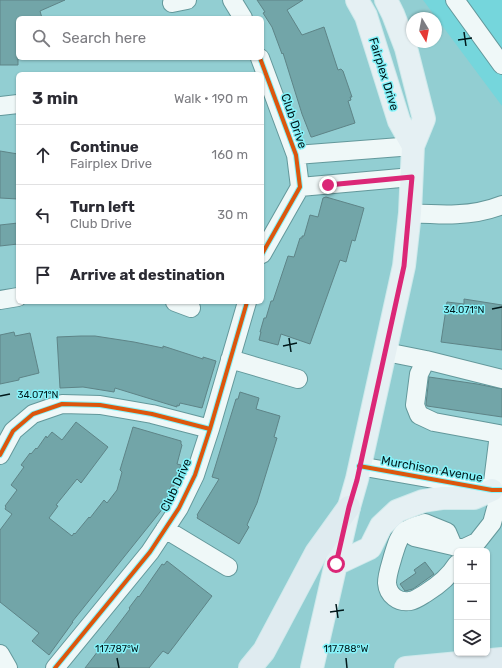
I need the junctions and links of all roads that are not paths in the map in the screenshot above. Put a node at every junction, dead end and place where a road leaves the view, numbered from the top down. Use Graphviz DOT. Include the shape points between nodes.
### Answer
graph roads {
  1 [pos="232,0"];
  2 [pos="357,0"];
  3 [pos="386,0"];
  4 [pos="455,0"];
  5 [pos="242,16"];
  6 [pos="261,60"];
  7 [pos="502,65"];
  8 [pos="16,104"];
  9 [pos="0,106"];
  10 [pos="413,146"];
  11 [pos="296,155"];
  12 [pos="412,177"];
  13 [pos="300,187"];
  14 [pos="502,205"];
  15 [pos="410,213"];
  16 [pos="264,250"];
  17 [pos="16,297"];
  18 [pos="0,300"];
  19 [pos="246,304"];
  20 [pos="386,352"];
  21 [pos="230,359"];
  22 [pos="426,360"];
  23 [pos="298,379"];
  24 [pos="502,379"];
  25 [pos="210,429"];
  26 [pos="500,433"];
  27 [pos="0,455"];
  28 [pos="359,466"];
  29 [pos="498,490"];
  30 [pos="349,507"];
  31 [pos="165,529"];
  32 [pos="414,537"];
  33 [pos="466,548"];
  34 [pos="454,550"];
  35 [pos="336,564"];
  36 [pos="228,567"];
  37 [pos="0,654"];
  38 [pos="502,659"];
  39 [pos="8,668"];
  40 [pos="55,668"];
  41 [pos="250,668"];
  42 [pos="312,668"];
  43 [pos="406,668"];
  1 -- 5 [label="street"];
  2 -- 10 [label="main road, Fairplex Drive" via="366,16 399,121"];
  3 -- 10 [label="main road" via="406,48 424,119"];
  4 -- 7 [label="street"];
  6 -- 11 [label="street, Club Drive"];
  8 -- 9 [label="street"];
  10 -- 11 [label="street, Club Drive"];
  10 -- 12 [label="main road"];
  11 -- 13 [label="street, Club Drive"];
  12 -- 13 [label="street"];
  12 -- 15 [label="main road"];
  13 -- 16 [label="street"];
  14 -- 15 [label="street" via="488,211 448,216"];
  15 -- 20 [label="main road" via="404,266"];
  17 -- 18 [label="street"];
  19 -- 21 [label="street, Club Drive"];
  20 -- 22 [label="street"];
  20 -- 28 [label="main road"];
  21 -- 23 [label="street"];
  21 -- 25 [label="street, Club Drive"];
  22 -- 24 [label="street"];
  22 -- 26 [label="street" via="419,374 415,405 419,415 434,422"];
  25 -- 27 [label="street" via="152,414 100,405 62,404 33,414 13,431"];
  25 -- 31 [label="street, Club Drive" via="194,475 179,508"];
  26 -- 29 [label="street"];
  28 -- 29 [label="street, Murchison Avenue"];
  28 -- 30 [label="main road"];
  29 -- 33 [label="street" via="492,523 477,542"];
  29 -- 35 [label="main road" via="474,498 423,500 397,511 381,526 370,548"];
  30 -- 35 [label="main road"];
  30 -- 41 [label="highway" via="316,553 264,651"];
  31 -- 36 [label="street"];
  31 -- 40 [label="street, Club Drive" via="150,552"];
  32 -- 34 [label="street"];
  35 -- 42 [label="main road"];
  37 -- 39 [label="street"];
  38 -- 43 [label="highway"];
}
